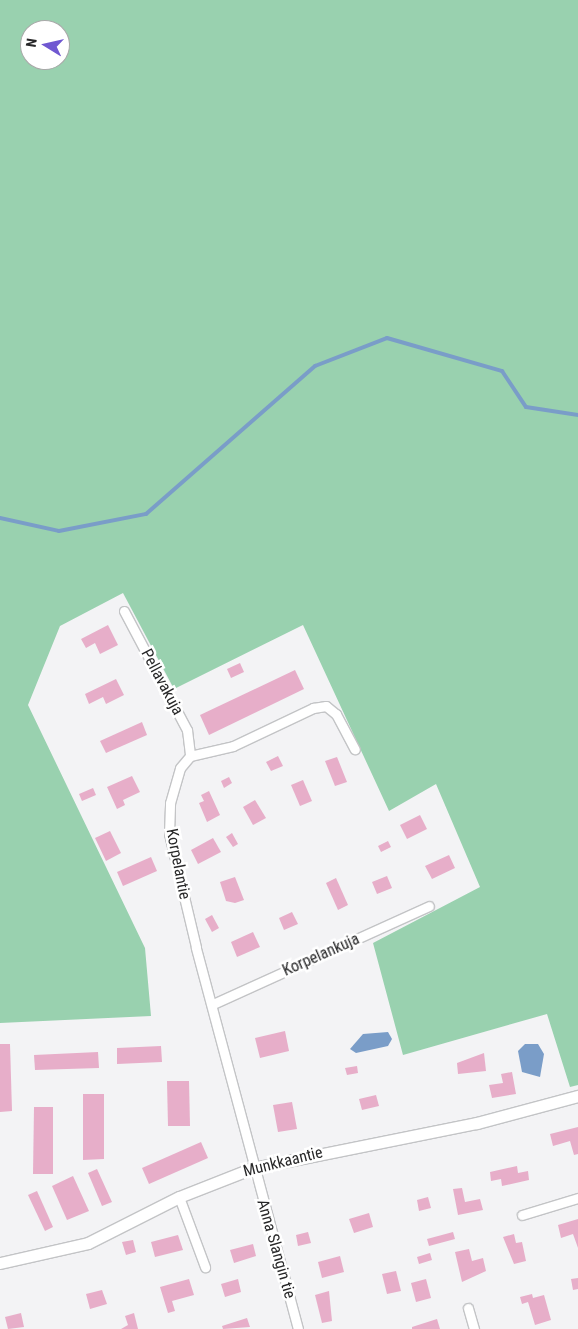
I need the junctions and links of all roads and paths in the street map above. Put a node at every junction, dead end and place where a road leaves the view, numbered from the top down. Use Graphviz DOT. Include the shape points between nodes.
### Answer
graph roads {
  1 [pos="124,611"];
  2 [pos="355,749"];
  3 [pos="190,756"];
  4 [pos="429,906"];
  5 [pos="213,1004"];
  6 [pos="578,1096"];
  7 [pos="253,1168"];
  8 [pos="179,1197"];
  9 [pos="578,1198"];
  10 [pos="522,1215"];
  11 [pos="0,1263"];
  12 [pos="205,1267"];
  13 [pos="468,1308"];
  14 [pos="298,1329"];
  15 [pos="474,1329"];
  1 -- 3 [label="street, Pellavakuja" via="187,730"];
  2 -- 3 [label="street" via="336,714 326,706 233,746"];
  3 -- 5 [label="street, Korpelantie" via="177,777 169,834"];
  4 -- 5 [label="street, Korpelankuja"];
  5 -- 7 [label="street, Korpelantie"];
  6 -- 7 [label="street, Munkkaantie" via="477,1123"];
  7 -- 8 [label="street, Munkkaantie"];
  7 -- 14 [label="street, Anna Slangin tie"];
  8 -- 11 [label="street, Munkkaantie" via="88,1243"];
  8 -- 12 [label="street"];
  9 -- 10 [label="street"];
  13 -- 15 [label="street"];
}
